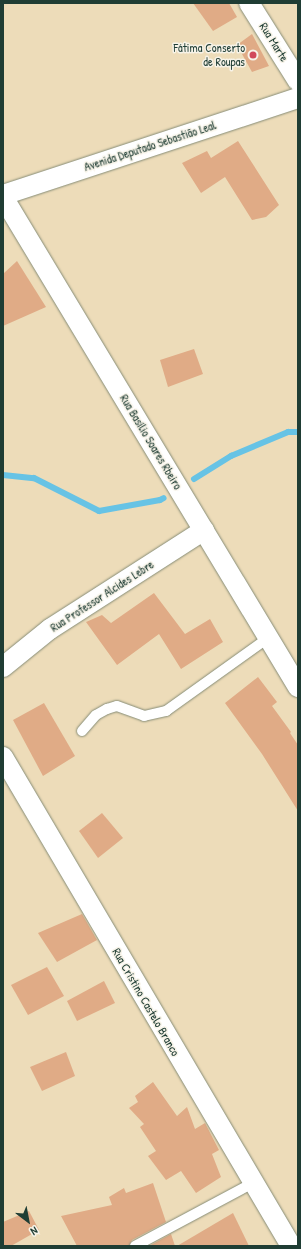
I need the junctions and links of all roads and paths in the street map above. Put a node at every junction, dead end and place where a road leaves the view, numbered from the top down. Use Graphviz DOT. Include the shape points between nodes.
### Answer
graph roads {
  1 [pos="249,3"];
  2 [pos="298,81"];
  3 [pos="298,98"];
  4 [pos="3,196"];
  5 [pos="204,530"];
  6 [pos="268,638"];
  7 [pos="3,667"];
  8 [pos="298,687"];
  9 [pos="82,731"];
  10 [pos="3,757"];
  11 [pos="253,1183"];
  12 [pos="135,1246"];
  13 [pos="291,1246"];
  1 -- 2 [label="street, Rua Marte"];
  3 -- 4 [label="street, Avenida Deputado Sebastião Leal"];
  4 -- 5 [label="street, Rua Basílio Soares Rbeiro"];
  5 -- 6 [label="street, Rua Basílio Soares Rbeiro"];
  5 -- 7 [label="street, Rua Professor Alcides Lebre" via="50,629"];
  6 -- 8 [label="street, Rua Basílio Soares Rbeiro"];
  6 -- 9 [label="lane" via="166,711 144,716 117,706 96,715"];
  10 -- 11 [label="street, Rua Cristino Castelo Branco"];
  11 -- 12 [label="lane"];
  11 -- 13 [label="street, Rua Cristino Castelo Branco"];
}
